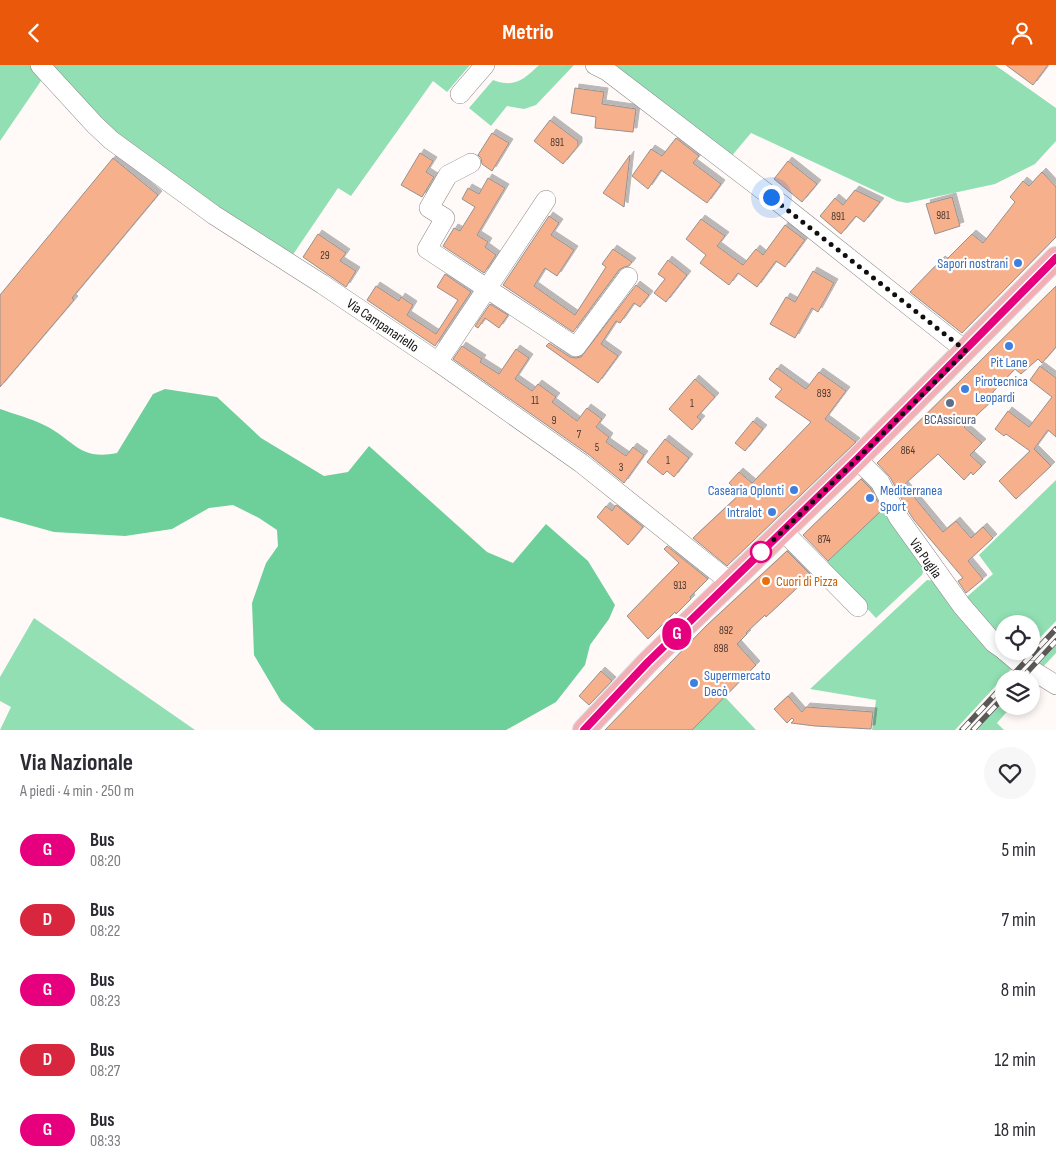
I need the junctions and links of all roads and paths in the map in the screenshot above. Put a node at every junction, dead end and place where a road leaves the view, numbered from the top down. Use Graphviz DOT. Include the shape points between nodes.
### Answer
graph roads {
  1 [pos="40,65"];
  2 [pos="484,65"];
  3 [pos="595,65"];
  4 [pos="460,94"];
  5 [pos="471,163"];
  6 [pos="546,200"];
  7 [pos="1056,258"];
  8 [pos="628,277"];
  9 [pos="487,287"];
  10 [pos="966,351"];
  11 [pos="438,362"];
  12 [pos="857,459"];
  13 [pos="783,531"];
  14 [pos="730,582"];
  15 [pos="858,607"];
  16 [pos="995,644"];
  17 [pos="1018,660"];
  18 [pos="1056,685"];
  19 [pos="584,730"];
  1 -- 11 [label="street, Via Campanariello" via="111,140 214,215"];
  2 -- 4 [label="street"];
  3 -- 10 [label="street" via="771,197"];
  5 -- 9 [label="street" via="448,175 429,208 445,217 427,249"];
  6 -- 9 [label="street"];
  7 -- 10 [label="main road"];
  8 -- 9 [label="street" via="576,347"];
  9 -- 11 [label="street"];
  10 -- 12 [label="main road"];
  11 -- 14 [label="street, Via Campanariello" via="582,463"];
  12 -- 13 [label="main road"];
  12 -- 16 [label="street, Via Puglia" via="880,482 898,517 962,606"];
  13 -- 14 [label="main road"];
  13 -- 15 [label="street"];
  14 -- 19 [label="main road"];
  17 -- 18 [label="street, Via Puglia"];
}
